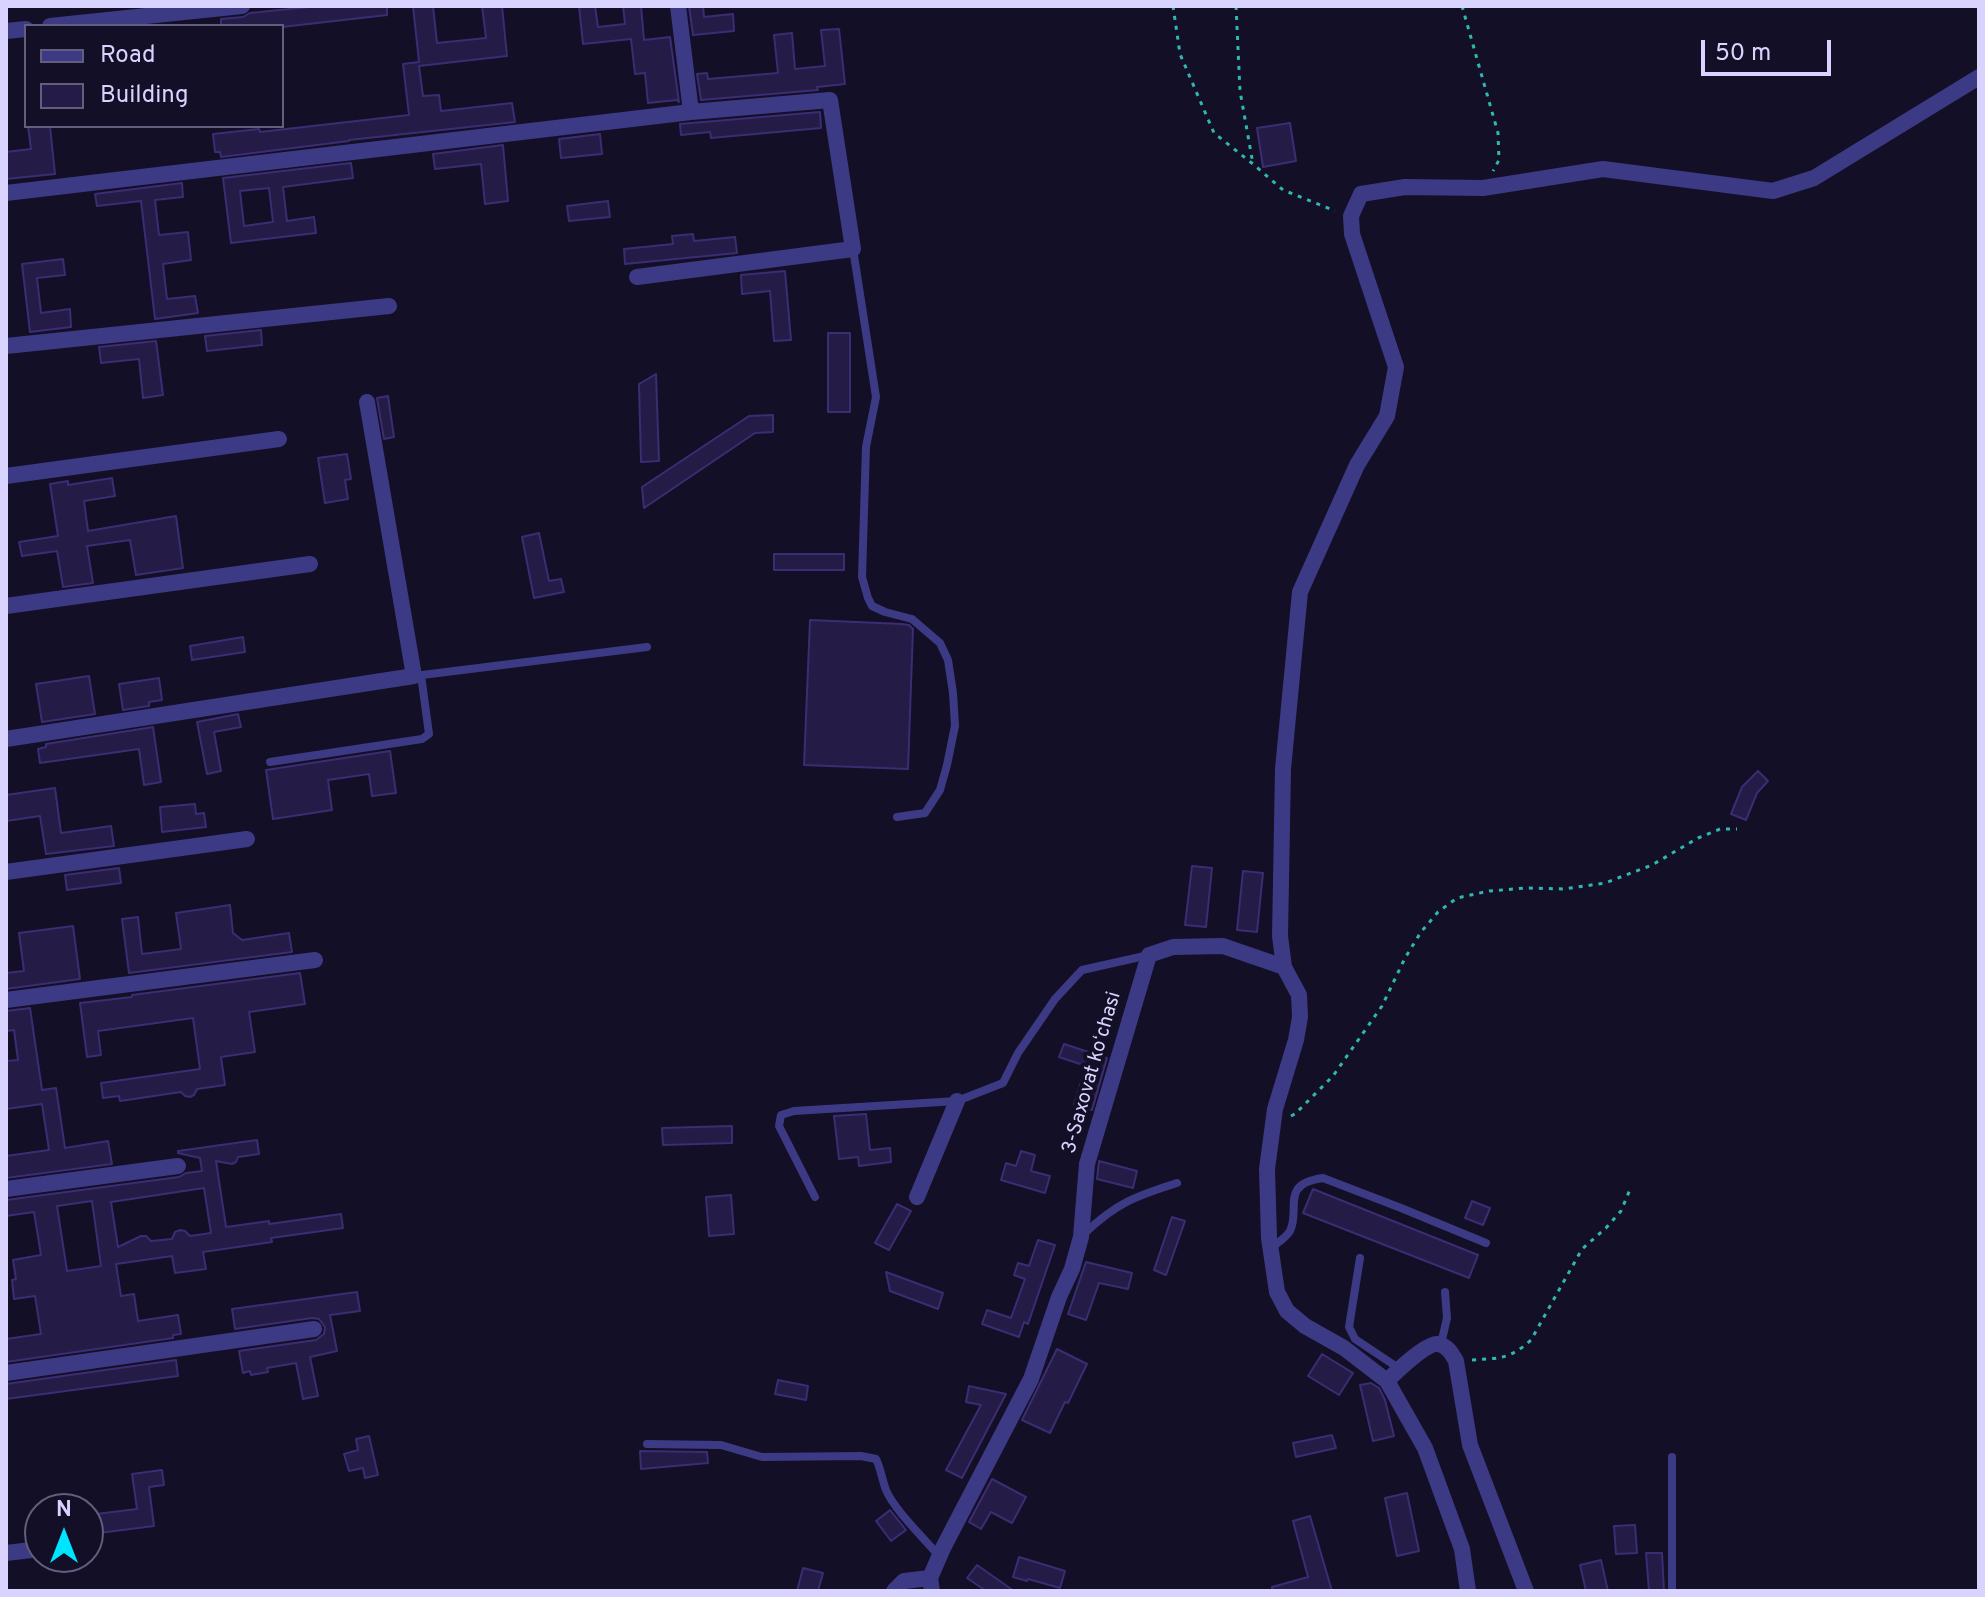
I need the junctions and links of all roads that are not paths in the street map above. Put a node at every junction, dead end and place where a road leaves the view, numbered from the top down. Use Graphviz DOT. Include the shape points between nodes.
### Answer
graph roads {
  1 [pos="242,6"];
  2 [pos="678,6"];
  3 [pos="69,24"];
  4 [pos="1979,77"];
  5 [pos="691,112"];
  6 [pos="6,193"];
  7 [pos="853,249"];
  8 [pos="637,277"];
  9 [pos="389,306"];
  10 [pos="6,346"];
  11 [pos="367,402"];
  12 [pos="279,439"];
  13 [pos="6,476"];
  14 [pos="310,564"];
  15 [pos="6,606"];
  16 [pos="647,647"];
  17 [pos="418,675"];
  18 [pos="6,739"];
  19 [pos="270,762"];
  20 [pos="897,817"];
  21 [pos="247,839"];
  22 [pos="6,872"];
  23 [pos="1149,955"];
  24 [pos="315,960"];
  25 [pos="1284,967"];
  26 [pos="6,1000"];
  27 [pos="957,1101"];
  28 [pos="178,1166"];
  29 [pos="1177,1183"];
  30 [pos="6,1189"];
  31 [pos="815,1197"];
  32 [pos="917,1197"];
  33 [pos="1081,1237"];
  34 [pos="1486,1243"];
  35 [pos="1270,1249"];
  36 [pos="1360,1258"];
  37 [pos="1445,1292"];
  38 [pos="314,1329"];
  39 [pos="1441,1344"];
  40 [pos="1400,1369"];
  41 [pos="6,1373"];
  42 [pos="1387,1381"];
  43 [pos="647,1444"];
  44 [pos="1672,1457"];
  45 [pos="940,1556"];
  46 [pos="931,1584"];
  47 [pos="894,1591"];
  48 [pos="1468,1591"];
  49 [pos="1526,1591"];
  50 [pos="1672,1591"];
  1 -- 3 [label="street"];
  2 -- 5 [label="street"];
  4 -- 25 [label="street" via="1814,178 1773,191 1603,169 1483,188 1405,187 1361,194 1351,216 1352,234 1396,367 1387,416 1357,465 1300,592 1283,769"];
  5 -- 6 [label="street"];
  5 -- 7 [label="street" via="830,100"];
  7 -- 8 [label="street"];
  7 -- 20 [label="lane" via="876,397 866,447 862,577 872,606 912,619 940,643 953,693 955,726 940,790 925,813"];
  9 -- 10 [label="street"];
  11 -- 17 [label="street"];
  12 -- 13 [label="street"];
  14 -- 15 [label="street"];
  16 -- 17 [label="lane"];
  17 -- 18 [label="street"];
  17 -- 19 [label="lane" via="429,734 422,739"];
  21 -- 22 [label="street"];
  23 -- 25 [label="street" via="1173,947 1223,946"];
  23 -- 27 [label="lane" via="1082,970 1055,999 1003,1083"];
  23 -- 33 [label="street, 3-Saxovat koʻchasi" via="1087,1164"];
  24 -- 26 [label="street"];
  25 -- 35 [label="street" via="1299,995 1300,1017 1275,1109 1267,1169"];
  27 -- 31 [label="lane" via="781,1115 779,1126"];
  27 -- 32 [label="street"];
  28 -- 30 [label="street"];
  29 -- 33 [label="lane" via="1135,1197"];
  33 -- 45 [label="street, 3-Saxovat koʻchasi" via="1031,1379"];
  34 -- 35 [label="lane" via="1323,1178 1296,1191 1289,1232"];
  35 -- 42 [label="street" via="1277,1292 1287,1311"];
  36 -- 40 [label="lane" via="1349,1327 1355,1339"];
  37 -- 39 [label="lane"];
  38 -- 41 [label="street"];
  39 -- 40 [label="street" via="1425,1348"];
  39 -- 49 [label="street" via="1456,1361 1470,1445"];
  40 -- 42 [label="street"];
  42 -- 48 [label="street" via="1425,1448 1462,1549"];
  43 -- 45 [label="lane" via="721,1445 762,1457 876,1459 892,1500"];
  44 -- 50 [label="lane"];
  45 -- 46 [label="street, 3-Saxovat koʻchasi"];
  46 -- 47 [label="street" via="904,1581"];
}
